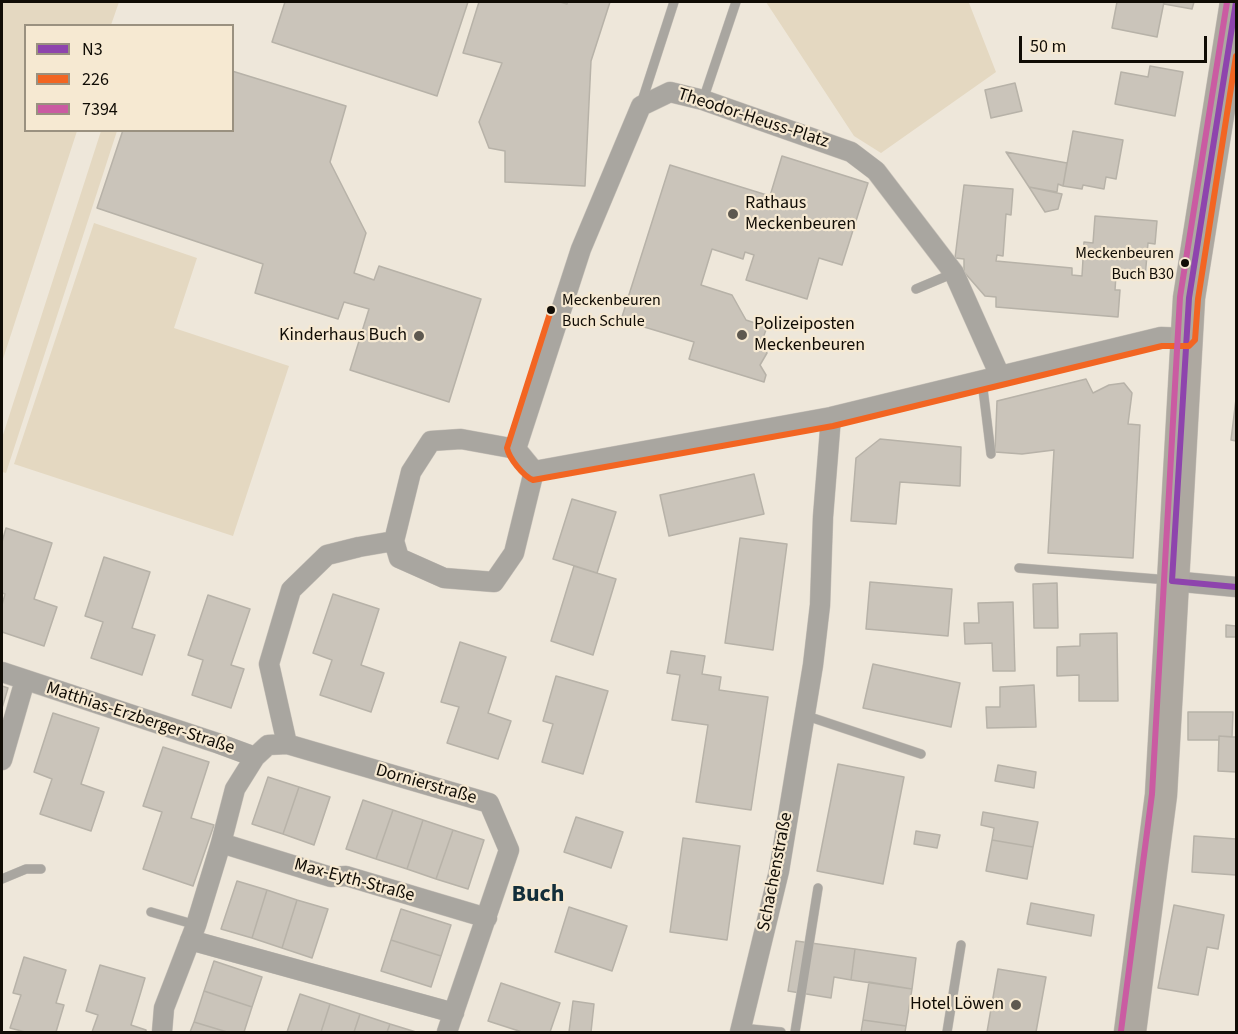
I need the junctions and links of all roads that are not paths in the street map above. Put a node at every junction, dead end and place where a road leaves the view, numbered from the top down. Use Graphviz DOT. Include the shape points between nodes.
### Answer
graph roads {
  1 [pos="674,2"];
  2 [pos="736,2"];
  3 [pos="1236,2"];
  4 [pos="703,100"];
  5 [pos="641,106"];
  6 [pos="954,273"];
  7 [pos="916,289"];
  8 [pos="1186,338"];
  9 [pos="991,378"];
  10 [pos="831,417"];
  11 [pos="516,449"];
  12 [pos="992,454"];
  13 [pos="534,471"];
  14 [pos="394,541"];
  15 [pos="1019,568"];
  16 [pos="1172,580"];
  17 [pos="1236,587"];
  18 [pos="2,672"];
  19 [pos="25,680"];
  20 [pos="804,715"];
  21 [pos="288,744"];
  22 [pos="921,754"];
  23 [pos="255,757"];
  24 [pos="2,760"];
  25 [pos="221,843"];
  26 [pos="41,869"];
  27 [pos="2,879"];
  28 [pos="818,888"];
  29 [pos="151,912"];
  30 [pos="487,918"];
  31 [pos="193,932"];
  32 [pos="961,945"];
  33 [pos="454,1012"];
  34 [pos="741,1030"];
  35 [pos="162,1032"];
  36 [pos="447,1032"];
  37 [pos="781,1032"];
  38 [pos="795,1032"];
  39 [pos="947,1032"];
  40 [pos="1130,1032"];
  1 -- 5 [label="lane"];
  2 -- 4 [label="lane"];
  3 -- 8 [label="main road"];
  4 -- 5 [label="street, Theodor-Heuss-Platz" via="670,92"];
  4 -- 6 [label="street, Theodor-Heuss-Platz" via="851,152 876,171"];
  5 -- 11 [label="street" via="581,249"];
  6 -- 7 [label="lane"];
  6 -- 9 [label="street, Theodor-Heuss-Platz"];
  8 -- 9 [label="street" via="1161,338"];
  8 -- 16 [label="main road"];
  9 -- 10 [label="street"];
  9 -- 12 [label="lane"];
  10 -- 13 [label="street"];
  10 -- 20 [label="street, Schachenstraße" via="820,606"];
  11 -- 13 [label="street"];
  11 -- 14 [label="street" via="461,440 431,441 411,472"];
  13 -- 14 [label="street" via="514,554 494,582 444,578 399,558"];
  14 -- 21 [label="street" via="327,555 291,590 269,664"];
  15 -- 16 [label="lane"];
  16 -- 17 [label="street"];
  16 -- 40 [label="main road" via="1161,795"];
  18 -- 19 [label="street, Matthias-Erzberger-Straße"];
  19 -- 23 [label="street, Matthias-Erzberger-Straße"];
  19 -- 24 [label="street, Matthias-Erzberger-Straße"];
  20 -- 22 [label="lane"];
  20 -- 34 [label="street, Schachenstraße" via="779,871"];
  21 -- 23 [label="street" via="268,745"];
  21 -- 30 [label="street, Dornierstraße" via="489,803 509,850"];
  23 -- 25 [label="street" via="235,789"];
  25 -- 30 [label="street, Max-Eyth-Straße"];
  25 -- 31 [label="street"];
  26 -- 27 [label="lane" via="26,869"];
  28 -- 38 [label="lane"];
  29 -- 31 [label="lane"];
  30 -- 33 [label="street, Dornierstraße"];
  31 -- 33 [label="street" via="314,974"];
  31 -- 35 [label="street" via="164,1008"];
  32 -- 39 [label="lane"];
  33 -- 36 [label="street, Dornierstraße"];
  34 -- 37 [label="lane, Schachenstraße"];
}
